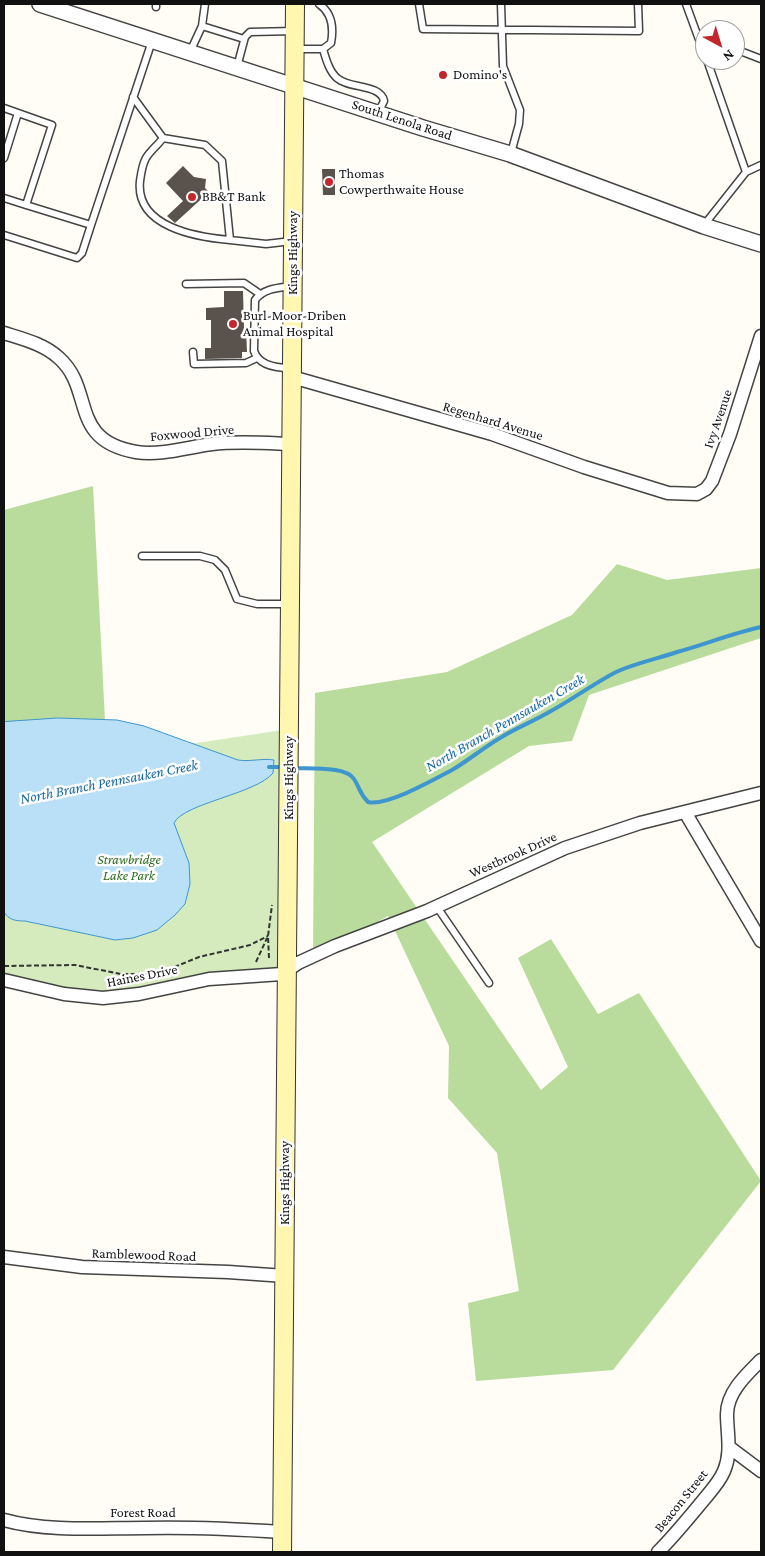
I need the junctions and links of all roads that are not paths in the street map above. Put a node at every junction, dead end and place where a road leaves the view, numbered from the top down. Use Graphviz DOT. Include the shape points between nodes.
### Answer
graph roads {
  1 [pos="40,4"];
  2 [pos="205,4"];
  3 [pos="295,4"];
  4 [pos="319,4"];
  5 [pos="419,4"];
  6 [pos="501,4"];
  7 [pos="638,4"];
  8 [pos="686,4"];
  9 [pos="202,26"];
  10 [pos="695,29"];
  11 [pos="295,31"];
  12 [pos="501,31"];
  13 [pos="244,38"];
  14 [pos="153,40"];
  15 [pos="295,49"];
  16 [pos="324,49"];
  17 [pos="190,52"];
  18 [pos="745,53"];
  19 [pos="761,59"];
  20 [pos="236,68"];
  21 [pos="710,70"];
  22 [pos="295,86"];
  23 [pos="133,97"];
  24 [pos="4,108"];
  25 [pos="18,113"];
  26 [pos="378,113"];
  27 [pos="163,138"];
  28 [pos="510,154"];
  29 [pos="4,158"];
  30 [pos="761,165"];
  31 [pos="746,172"];
  32 [pos="4,198"];
  33 [pos="26,205"];
  34 [pos="91,225"];
  35 [pos="704,226"];
  36 [pos="4,235"];
  37 [pos="230,240"];
  38 [pos="293,241"];
  39 [pos="761,244"];
  40 [pos="186,284"];
  41 [pos="293,286"];
  42 [pos="260,294"];
  43 [pos="4,333"];
  44 [pos="761,336"];
  45 [pos="193,352"];
  46 [pos="257,358"];
  47 [pos="292,372"];
  48 [pos="292,444"];
  49 [pos="684,494"];
  50 [pos="142,556"];
  51 [pos="290,604"];
  52 [pos="761,793"];
  53 [pos="686,812"];
  54 [pos="437,907"];
  55 [pos="761,941"];
  56 [pos="288,971"];
  57 [pos="4,980"];
  58 [pos="489,983"];
  59 [pos="4,1257"];
  60 [pos="285,1276"];
  61 [pos="761,1360"];
  62 [pos="729,1447"];
  63 [pos="761,1471"];
  64 [pos="4,1520"];
  65 [pos="282,1532"];
  66 [pos="282,1552"];
  67 [pos="658,1552"];
  1 -- 14 [label="street, South Lenola Road"];
  2 -- 9 [label="lane"];
  3 -- 11 [label="main road, Kings Highway"];
  4 -- 16 [label="lane" via="331,19 331,42"];
  5 -- 12 [label="lane" via="423,29"];
  6 -- 12 [label="lane"];
  7 -- 12 [label="lane" via="639,31"];
  8 -- 10 [label="lane"];
  9 -- 13 [label="lane"];
  9 -- 17 [label="lane"];
  11 -- 13 [label="lane" via="250,32"];
  11 -- 15 [label="main road, Kings Highway"];
  12 -- 28 [label="lane" via="503,66 520,110"];
  13 -- 20 [label="lane"];
  14 -- 17 [label="street, South Lenola Road"];
  14 -- 23 [label="lane"];
  15 -- 16 [label="lane"];
  15 -- 22 [label="main road, Kings Highway"];
  16 -- 26 [label="lane" via="330,68 338,79 380,92 384,101"];
  17 -- 20 [label="street, South Lenola Road"];
  18 -- 19 [label="lane"];
  20 -- 22 [label="street, South Lenola Road"];
  21 -- 31 [label="lane"];
  22 -- 26 [label="street, South Lenola Road"];
  22 -- 38 [label="main road, Kings Highway"];
  23 -- 27 [label="lane"];
  23 -- 34 [label="lane"];
  24 -- 25 [label="lane"];
  25 -- 29 [label="lane"];
  25 -- 33 [label="lane" via="52,125"];
  26 -- 28 [label="street, South Lenola Road"];
  27 -- 37 [label="lane" via="205,145 222,161"];
  27 -- 37 [label="lane" via="145,160 141,173 139,188 144,205 155,218 169,226"];
  28 -- 35 [label="street, South Lenola Road"];
  30 -- 31 [label="lane"];
  31 -- 35 [label="lane"];
  32 -- 33 [label="lane"];
  33 -- 34 [label="lane"];
  34 -- 36 [label="lane" via="82,254 76,258"];
  35 -- 39 [label="street, South Lenola Road"];
  37 -- 38 [label="lane" via="266,244"];
  38 -- 41 [label="main road, Kings Highway"];
  40 -- 42 [label="lane" via="244,283"];
  41 -- 42 [label="lane"];
  41 -- 47 [label="main road, Kings Highway"];
  42 -- 46 [label="lane" via="256,300 254,351"];
  43 -- 48 [label="street, Foxwood Drive" via="37,344 59,358 74,380 93,429 102,439 113,444 137,452 149,452 214,444"];
  44 -- 49 [label="street, Ivy Avenue" via="712,481 697,494"];
  45 -- 46 [label="lane" via="194,364 246,363"];
  46 -- 47 [label="lane"];
  47 -- 48 [label="main road, Kings Highway"];
  47 -- 49 [label="street, Regenhard Avenue" via="492,434 584,467 668,493"];
  48 -- 51 [label="main road, Kings Highway"];
  50 -- 51 [label="lane" via="200,556 215,560 224,570 237,599 258,604"];
  51 -- 56 [label="main road, Kings Highway"];
  52 -- 53 [label="street, Westbrook Drive"];
  53 -- 54 [label="street, Westbrook Drive" via="634,824 565,848"];
  53 -- 55 [label="street"];
  54 -- 56 [label="street, Westbrook Drive" via="335,946"];
  54 -- 58 [label="lane"];
  56 -- 57 [label="street, Haines Drive" via="192,981 148,992 103,998 64,994"];
  56 -- 60 [label="main road, Kings Highway"];
  59 -- 60 [label="street, Ramblewood Road" via="82,1268"];
  60 -- 65 [label="main road, Kings Highway"];
  61 -- 62 [label="street, Beacon Street" via="740,1382 729,1402"];
  62 -- 63 [label="street"];
  62 -- 67 [label="street, Beacon Street" via="718,1482"];
  64 -- 65 [label="street, Forest Road" via="64,1528 187,1527"];
  65 -- 66 [label="main road, Kings Highway"];
}
